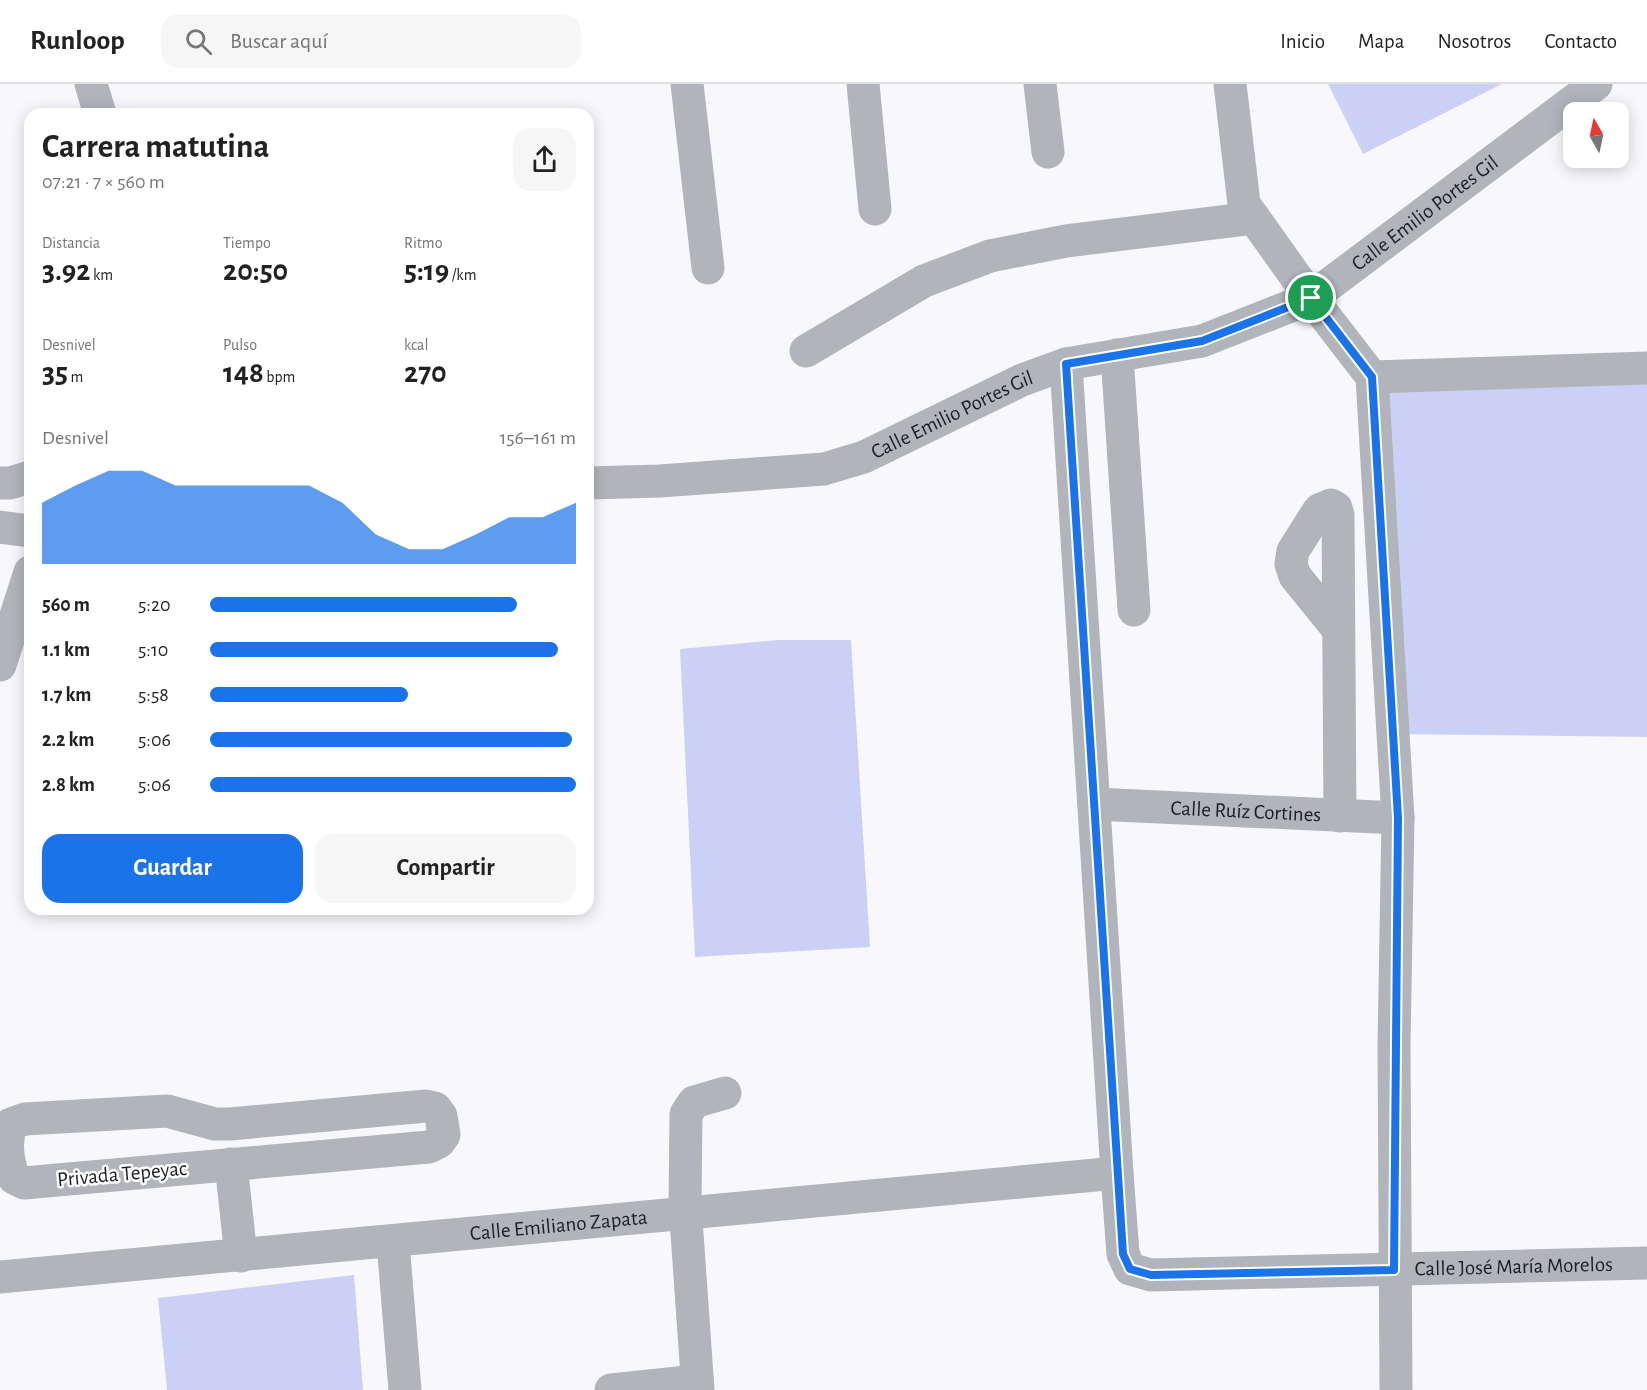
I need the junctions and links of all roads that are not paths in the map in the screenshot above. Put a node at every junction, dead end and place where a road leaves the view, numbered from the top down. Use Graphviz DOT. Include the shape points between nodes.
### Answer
graph roads {
  1 [pos="91,84"];
  2 [pos="687,84"];
  3 [pos="863,84"];
  4 [pos="1040,84"];
  5 [pos="1230,84"];
  6 [pos="1596,84"];
  7 [pos="98,108"];
  8 [pos="1048,152"];
  9 [pos="875,209"];
  10 [pos="1254,218"];
  11 [pos="708,268"];
  12 [pos="1311,298"];
  13 [pos="806,351"];
  14 [pos="1117,355"];
  15 [pos="1066,364"];
  16 [pos="1647,368"];
  17 [pos="1372,377"];
  18 [pos="24,479"];
  19 [pos="0,483"];
  20 [pos="594,483"];
  21 [pos="0,527"];
  22 [pos="24,530"];
  23 [pos="24,591"];
  24 [pos="1134,610"];
  25 [pos="1338,629"];
  26 [pos="0,665"];
  27 [pos="1094,804"];
  28 [pos="1340,816"];
  29 [pos="1398,818"];
  30 [pos="725,1093"];
  31 [pos="231,1164"];
  32 [pos="1117,1173"];
  33 [pos="686,1215"];
  34 [pos="393,1242"];
  35 [pos="241,1256"];
  36 [pos="1647,1263"];
  37 [pos="1394,1270"];
  38 [pos="0,1277"];
  39 [pos="697,1386"];
  40 [pos="405,1390"];
  41 [pos="611,1390"];
  42 [pos="1396,1390"];
  1 -- 7 [label="street"];
  2 -- 11 [label="street"];
  3 -- 9 [label="street"];
  4 -- 8 [label="street"];
  5 -- 10 [label="street" via="1244,204"];
  6 -- 12 [label="street, Calle Emilio Portes Gil"];
  10 -- 12 [label="street"];
  10 -- 13 [label="street" via="1066,242 990,256 924,281"];
  12 -- 14 [label="street, Calle Emilio Portes Gil" via="1202,341"];
  12 -- 17 [label="street"];
  14 -- 15 [label="street, Calle Emilio Portes Gil"];
  14 -- 24 [label="street"];
  15 -- 20 [label="street, Calle Emilio Portes Gil" via="1022,380 864,457 824,469"];
  15 -- 27 [label="street"];
  16 -- 17 [label="street"];
  17 -- 29 [label="street"];
  18 -- 19 [label="street"];
  21 -- 22 [label="street"];
  23 -- 26 [label="street"];
  25 -- 28 [label="street"];
  27 -- 28 [label="street, Calle Ruíz Cortines"];
  27 -- 32 [label="street"];
  28 -- 29 [label="street, Calle Ruíz Cortines"];
  29 -- 37 [label="street"];
  30 -- 33 [label="street" via="694,1102 686,1114"];
  31 -- 31 [label="street, Privada Tepeyac" via="429,1147 444,1135 441,1116 435,1108 426,1106 215,1124 167,1111 25,1119 11,1124 6,1137 9,1166 14,1178 24,1183"];
  31 -- 35 [label="street"];
  32 -- 33 [label="street, Calle Emiliano Zapata"];
  32 -- 37 [label="street, Calle José María Morelos" via="1123,1254 1130,1269 1151,1275"];
  33 -- 34 [label="street, Calle Emiliano Zapata"];
  33 -- 39 [label="street"];
  34 -- 35 [label="street, Calle Emiliano Zapata"];
  34 -- 40 [label="street"];
  35 -- 38 [label="street, Calle Emiliano Zapata"];
  36 -- 37 [label="street, Calle José María Morelos"];
  37 -- 42 [label="street"];
  39 -- 41 [label="street"];
}
